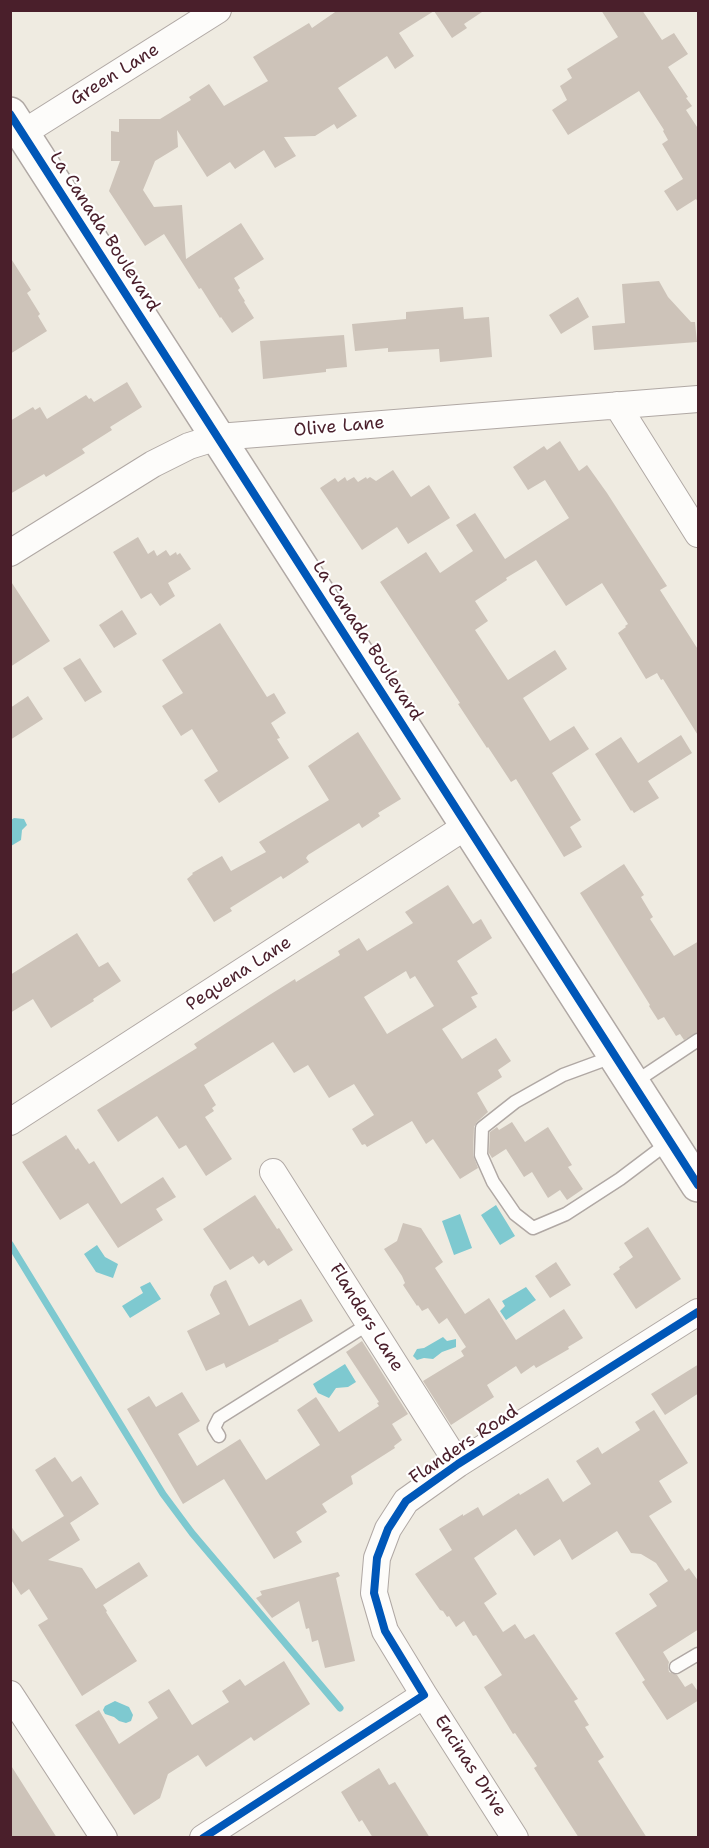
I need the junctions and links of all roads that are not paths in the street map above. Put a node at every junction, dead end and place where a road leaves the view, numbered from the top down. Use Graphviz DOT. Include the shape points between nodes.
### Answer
graph roads {
  1 [pos="218,10"];
  2 [pos="15,127"];
  3 [pos="699,399"];
  4 [pos="617,405"];
  5 [pos="218,437"];
  6 [pos="699,534"];
  7 [pos="10,553"];
  8 [pos="468,825"];
  9 [pos="699,1040"];
  10 [pos="616,1056"];
  11 [pos="634,1083"];
  12 [pos="10,1122"];
  13 [pos="671,1141"];
  14 [pos="273,1172"];
  15 [pos="699,1185"];
  16 [pos="699,1312"];
  17 [pos="370,1323"];
  18 [pos="219,1436"];
  19 [pos="458,1464"];
  20 [pos="699,1654"];
  21 [pos="676,1667"];
  22 [pos="10,1694"];
  23 [pos="424,1695"];
  24 [pos="104,1838"];
  25 [pos="203,1838"];
  26 [pos="515,1838"];
  1 -- 2 [label="street, Green Lane"];
  2 -- 5 [label="street, La Canada Boulevard"];
  3 -- 4 [label="street, Olive Lane"];
  4 -- 5 [label="street, Olive Lane"];
  4 -- 6 [label="street"];
  5 -- 7 [label="street, Olive Lane" via="153,464"];
  5 -- 8 [label="street, La Canada Boulevard"];
  8 -- 10 [label="street, La Canada Boulevard"];
  8 -- 12 [label="street, Pequena Lane"];
  9 -- 11 [label="lane"];
  10 -- 11 [label="street, La Canada Boulevard"];
  10 -- 13 [label="lane" via="563,1075 515,1102 482,1128 481,1155 493,1182 515,1214 533,1228 566,1214"];
  11 -- 13 [label="street, La Canada Boulevard"];
  13 -- 15 [label="street, La Canada Boulevard"];
  14 -- 17 [label="street, Flanders Lane"];
  16 -- 19 [label="street, Flanders Road"];
  17 -- 18 [label="lane" via="219,1419 214,1428"];
  17 -- 19 [label="street, Flanders Lane"];
  19 -- 23 [label="street, Flanders Road" via="406,1501 388,1529 377,1558 374,1593 385,1631"];
  20 -- 21 [label="lane"];
  22 -- 24 [label="street"];
  23 -- 25 [label="street"];
  23 -- 26 [label="street, Encinas Drive"];
}
